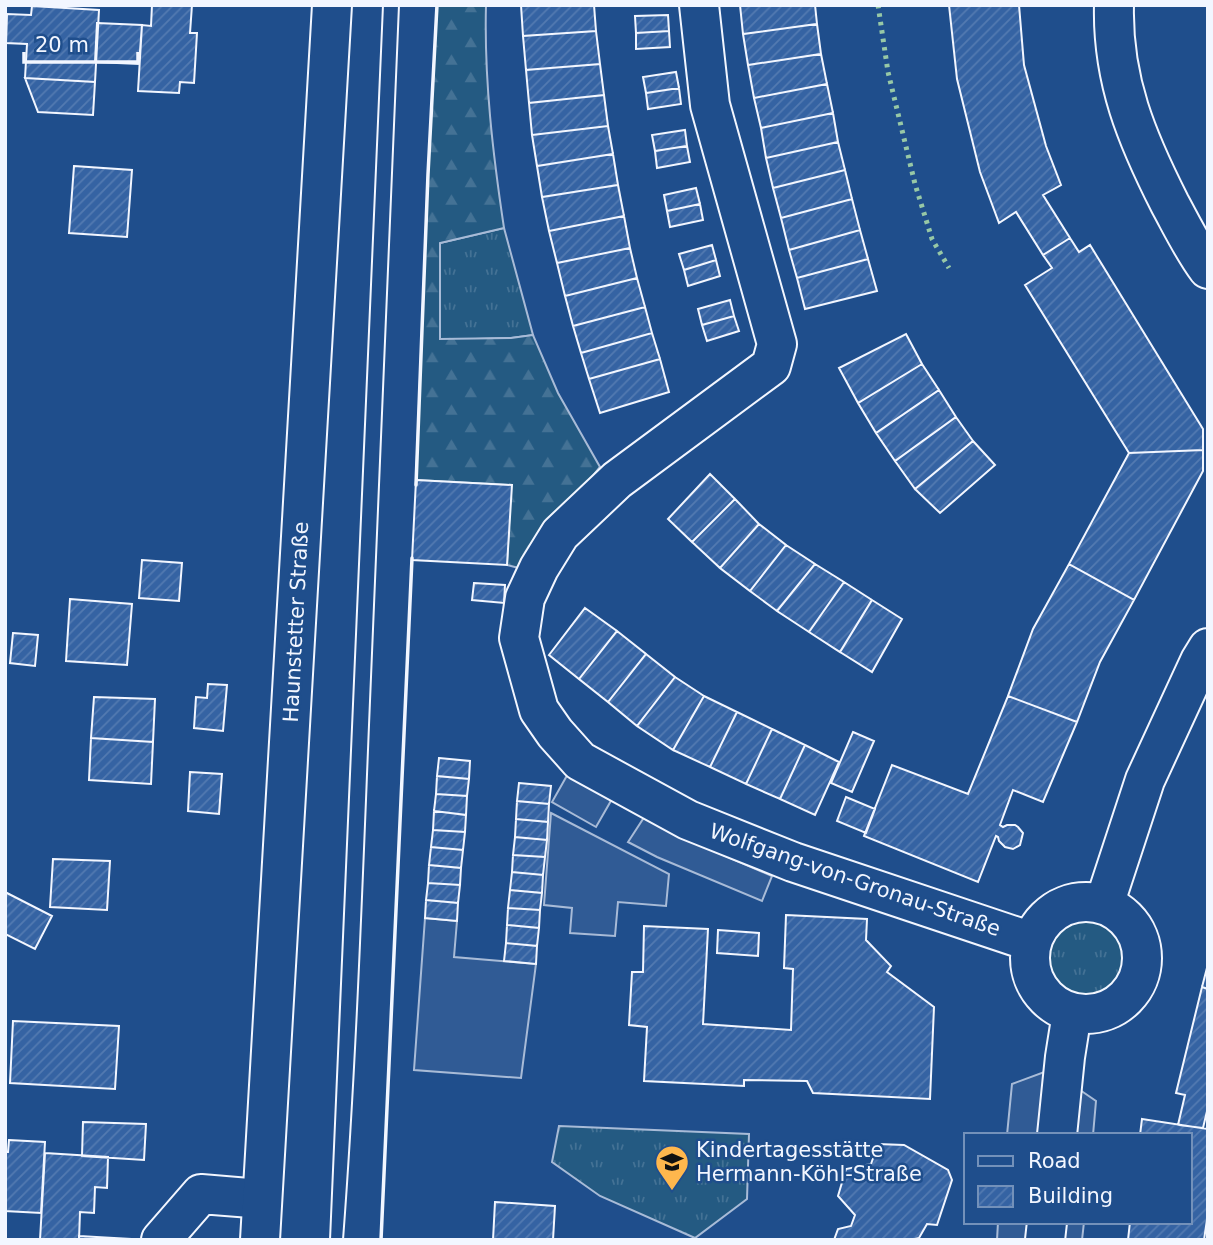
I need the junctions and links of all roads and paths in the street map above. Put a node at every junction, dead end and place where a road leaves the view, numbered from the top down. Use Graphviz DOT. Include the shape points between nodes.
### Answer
graph roads {
  1 [pos="332,5"];
  2 [pos="699,5"];
  3 [pos="1114,5"];
  4 [pos="1208,269"];
  5 [pos="1208,648"];
  6 [pos="1104,905"];
  7 [pos="1032,942"];
  8 [pos="1072,1013"];
  9 [pos="1056,1133"];
  10 [pos="262,1199"];
  11 [pos="161,1240"];
  12 [pos="260,1240"];
  1 -- 10 [label="street, Haunstetter Straße"];
  2 -- 7 [label="street, Wolfgang-von-Gronau-Straße" via="710,104 777,344 771,366 617,481 560,534 525,598 519,638 539,710 580,761 688,820 793,862"];
  3 -- 4 [label="street" via="1113,35 1126,104 1149,162"];
  5 -- 6 [label="street" via="1144,780"];
  6 -- 7 [label="street" via="1086,902 1052,913"];
  6 -- 8 [label="street" via="1134,928 1142,946 1143,965 1126,999 1110,1010"];
  7 -- 8 [label="street" via="1033,978 1042,994"];
  8 -- 9 [label="street"];
  10 -- 11 [label="street" via="201,1194"];
  10 -- 12 [label="street, Haunstetter Straße"];
}
